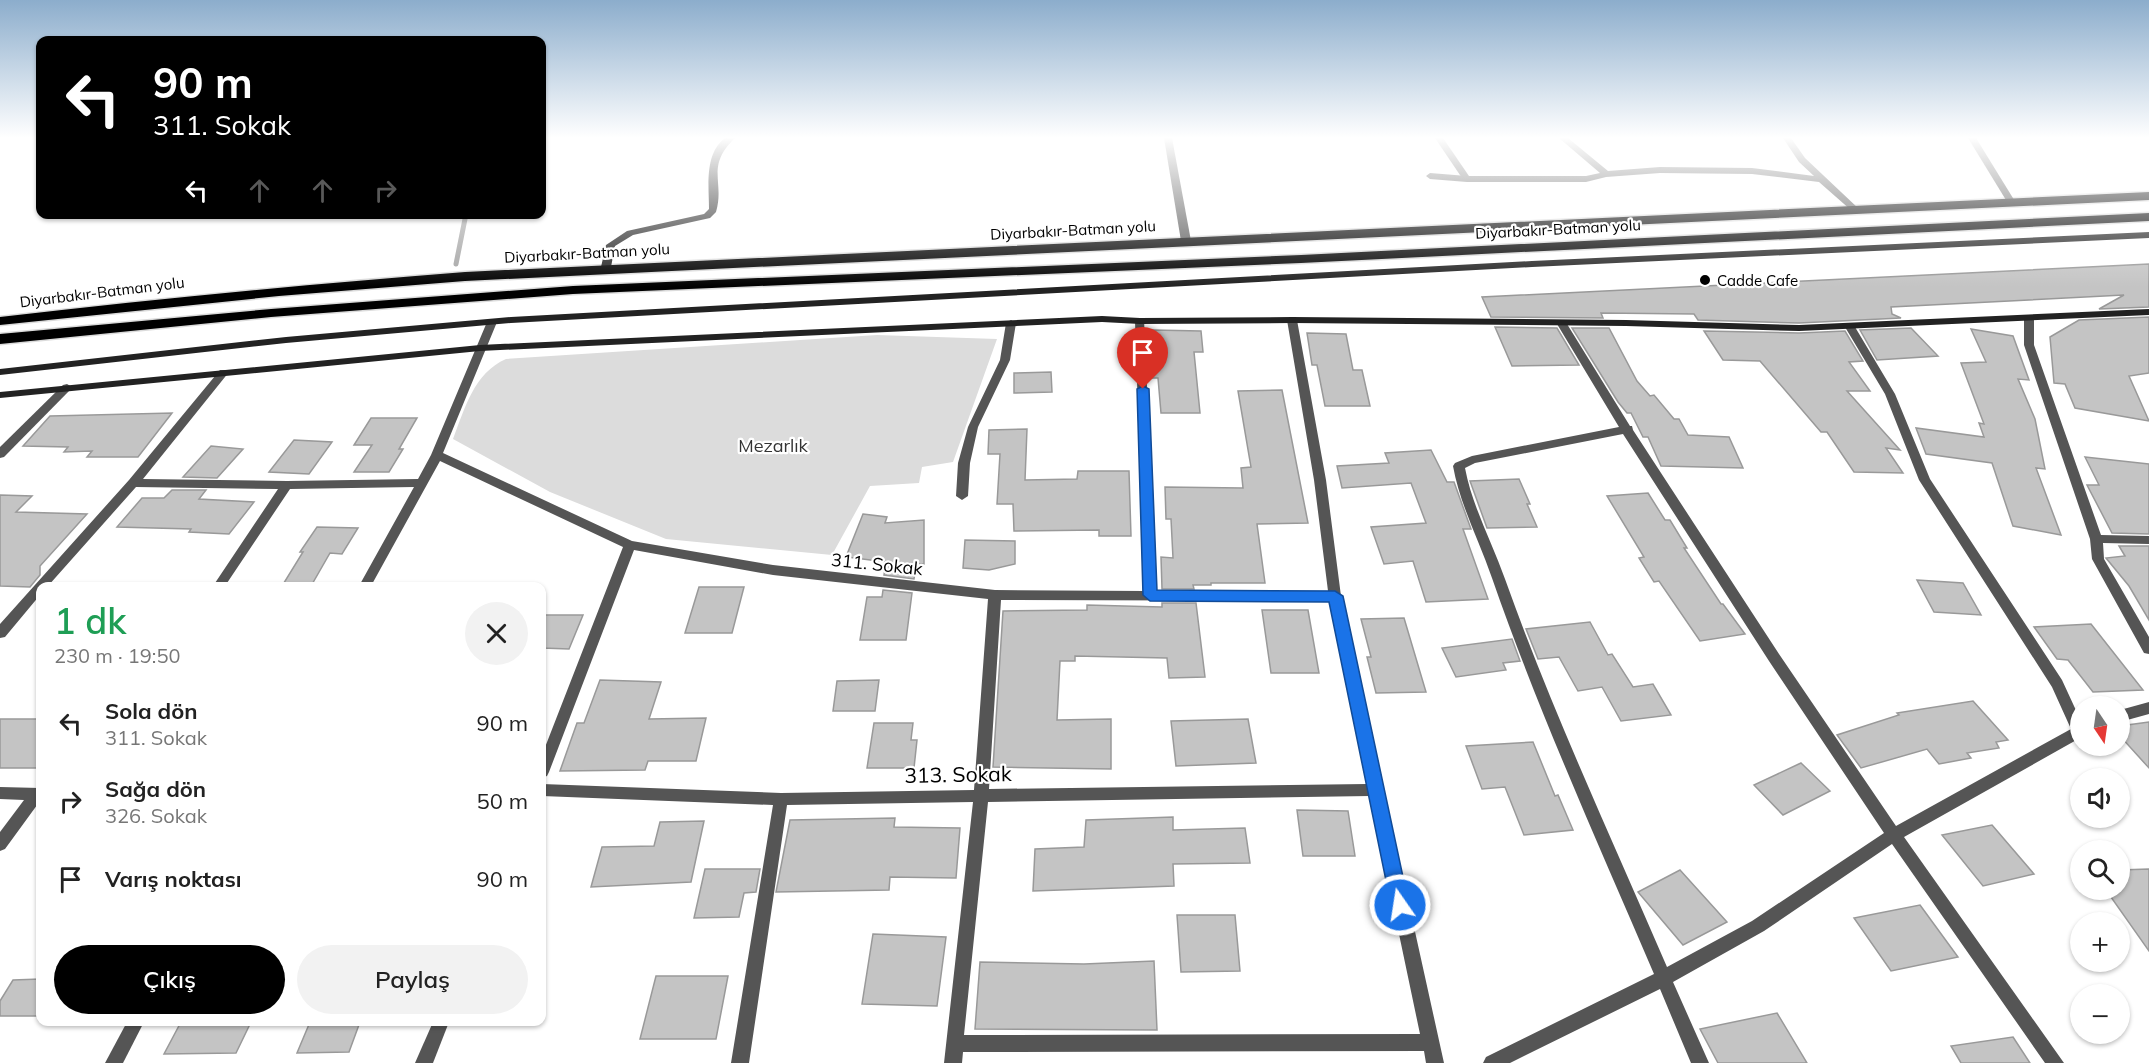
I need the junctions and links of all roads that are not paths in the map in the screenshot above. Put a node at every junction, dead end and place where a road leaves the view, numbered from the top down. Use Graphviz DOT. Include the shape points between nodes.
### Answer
graph roads {
  1 [pos="714,188"];
  2 [pos="1177,188"];
  3 [pos="1831,188"];
  4 [pos="2003,188"];
  5 [pos="2149,196"];
  6 [pos="2012,203"];
  7 [pos="1855,209"];
  8 [pos="2149,217"];
  9 [pos="2149,235"];
  10 [pos="1186,241"];
  11 [pos="606,267"];
  12 [pos="2149,312"];
  13 [pos="2029,318"];
  14 [pos="1292,320"];
  15 [pos="0,321"];
  16 [pos="1140,321"];
  17 [pos="492,322"];
  18 [pos="1011,323"];
  19 [pos="1562,324"];
  20 [pos="1850,327"];
  21 [pos="0,339"];
  22 [pos="480,348"];
  23 [pos="0,372"];
  24 [pos="224,372"];
  25 [pos="67,387"];
  26 [pos="0,394"];
  27 [pos="1628,429"];
  28 [pos="0,454"];
  29 [pos="436,455"];
  30 [pos="133,483"];
  31 [pos="422,483"];
  32 [pos="287,485"];
  33 [pos="962,496"];
  34 [pos="2096,538"];
  35 [pos="2149,540"];
  36 [pos="630,545"];
  37 [pos="45,582"];
  38 [pos="222,582"];
  39 [pos="367,582"];
  40 [pos="36,593"];
  41 [pos="995,595"];
  42 [pos="1150,595"];
  43 [pos="1335,596"];
  44 [pos="0,633"];
  45 [pos="2149,649"];
  46 [pos="2149,708"];
  47 [pos="2070,711"];
  48 [pos="2130,713"];
  49 [pos="2070,737"];
  50 [pos="546,762"];
  51 [pos="546,790"];
  52 [pos="1375,790"];
  53 [pos="0,793"];
  54 [pos="36,794"];
  55 [pos="981,795"];
  56 [pos="36,798"];
  57 [pos="781,799"];
  58 [pos="1893,835"];
  59 [pos="0,844"];
  60 [pos="1662,979"];
  61 [pos="134,1026"];
  62 [pos="439,1026"];
  63 [pos="1432,1042"];
  64 [pos="954,1044"];
  65 [pos="114,1063"];
  66 [pos="424,1063"];
  67 [pos="740,1063"];
  68 [pos="953,1063"];
  69 [pos="1435,1063"];
  70 [pos="1492,1063"];
  71 [pos="1700,1063"];
  72 [pos="2055,1063"];
  1 -- 11 [label="street" via="713,210 707,216 630,233 611,245"];
  2 -- 10 [label="street"];
  3 -- 7 [label="street"];
  4 -- 6 [label="street"];
  5 -- 6 [label="highway, Diyarbakır-Batman yolu"];
  6 -- 7 [label="highway, Diyarbakır-Batman yolu"];
  7 -- 10 [label="highway, Diyarbakır-Batman yolu"];
  8 -- 21 [label="highway, Diyarbakır-Batman yolu" via="573,290"];
  9 -- 17 [label="street" via="1532,264"];
  10 -- 11 [label="highway, Diyarbakır-Batman yolu"];
  11 -- 15 [label="highway, Diyarbakır-Batman yolu" via="187,299"];
  12 -- 13 [label="street"];
  13 -- 20 [label="street"];
  13 -- 34 [label="street" via="2029,345"];
  14 -- 16 [label="street"];
  14 -- 19 [label="street"];
  14 -- 43 [label="street" via="1320,480"];
  16 -- 18 [label="street"];
  16 -- 42 [label="street"];
  17 -- 22 [label="street"];
  17 -- 23 [label="street"];
  18 -- 22 [label="street"];
  18 -- 33 [label="street" via="1005,360 973,427 964,463"];
  19 -- 20 [label="street"];
  19 -- 27 [label="street" via="1585,367"];
  20 -- 47 [label="street" via="1890,394 1925,480 2057,684"];
  22 -- 24 [label="street"];
  22 -- 29 [label="street"];
  24 -- 25 [label="street"];
  24 -- 30 [label="street"];
  25 -- 26 [label="street"];
  25 -- 28 [label="street"];
  27 -- 58 [label="street" via="1735,599"];
  27 -- 60 [label="street" via="1472,460 1459,466 1463,489 1527,660"];
  29 -- 31 [label="street"];
  29 -- 36 [label="street, 311. Sokak"];
  30 -- 32 [label="street"];
  30 -- 37 [label="street"];
  31 -- 32 [label="street"];
  31 -- 39 [label="street"];
  32 -- 38 [label="street"];
  34 -- 35 [label="street"];
  34 -- 45 [label="street" via="2098,559"];
  36 -- 41 [label="street, 311. Sokak" via="773,570"];
  36 -- 50 [label="street"];
  40 -- 44 [label="street"];
  41 -- 42 [label="street, 311. Sokak"];
  41 -- 55 [label="street"];
  42 -- 43 [label="street, 311. Sokak"];
  43 -- 52 [label="street"];
  46 -- 48 [label="street"];
  49 -- 58 [label="street"];
  51 -- 57 [label="street, 313. Sokak"];
  52 -- 55 [label="street, 313. Sokak"];
  52 -- 63 [label="street"];
  53 -- 54 [label="street"];
  55 -- 57 [label="street, 313. Sokak"];
  55 -- 64 [label="street"];
  56 -- 59 [label="street"];
  57 -- 67 [label="street"];
  58 -- 60 [label="street" via="1758,926"];
  58 -- 72 [label="street"];
  60 -- 70 [label="street"];
  60 -- 71 [label="street"];
  61 -- 65 [label="street"];
  62 -- 66 [label="street"];
  63 -- 64 [label="street"];
  63 -- 69 [label="street"];
  64 -- 68 [label="street"];
}
